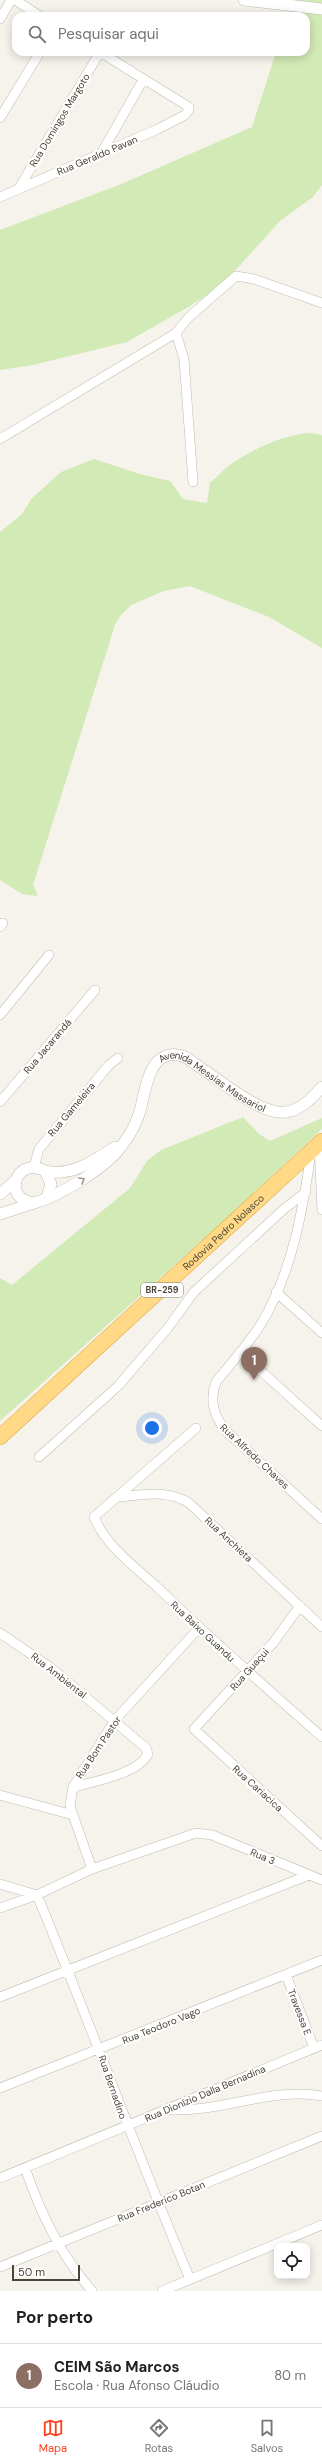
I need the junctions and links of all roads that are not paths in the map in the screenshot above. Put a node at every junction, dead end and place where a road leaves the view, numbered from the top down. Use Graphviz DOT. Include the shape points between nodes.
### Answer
graph roads {
  1 [pos="11,0"];
  2 [pos="15,0"];
  3 [pos="244,0"];
  4 [pos="322,9"];
  5 [pos="34,12"];
  6 [pos="0,18"];
  7 [pos="38,56"];
  8 [pos="98,56"];
  9 [pos="106,56"];
  10 [pos="143,80"];
  11 [pos="0,118"];
  12 [pos="102,152"];
  13 [pos="19,188"];
  14 [pos="0,197"];
  15 [pos="322,303"];
  16 [pos="176,334"];
  17 [pos="0,439"];
  18 [pos="193,482"];
  19 [pos="49,955"];
  20 [pos="95,990"];
  21 [pos="0,1015"];
  22 [pos="118,1058"];
  23 [pos="322,1087"];
  24 [pos="0,1102"];
  25 [pos="124,1142"];
  26 [pos="317,1146"];
  27 [pos="34,1167"];
  28 [pos="45,1171"];
  29 [pos="16,1180"];
  30 [pos="306,1192"];
  31 [pos="0,1194"];
  32 [pos="47,1197"];
  33 [pos="34,1203"];
  34 [pos="322,1210"];
  35 [pos="0,1214"];
  36 [pos="276,1292"];
  37 [pos="322,1333"];
  38 [pos="240,1352"];
  39 [pos="322,1426"];
  40 [pos="196,1428"];
  41 [pos="0,1437"];
  42 [pos="39,1458"];
  43 [pos="118,1497"];
  44 [pos="322,1519"];
  45 [pos="300,1606"];
  46 [pos="322,1627"];
  47 [pos="200,1628"];
  48 [pos="0,1633"];
  49 [pos="248,1671"];
  50 [pos="115,1720"];
  51 [pos="194,1729"];
  52 [pos="322,1737"];
  53 [pos="73,1787"];
  54 [pos="0,1795"];
  55 [pos="73,1815"];
  56 [pos="322,1846"];
  57 [pos="92,1869"];
  58 [pos="309,1875"];
  59 [pos="322,1880"];
  60 [pos="0,1884"];
  61 [pos="37,1895"];
  62 [pos="0,1908"];
  63 [pos="322,1960"];
  64 [pos="69,1971"];
  65 [pos="286,1975"];
  66 [pos="0,1997"];
  67 [pos="318,2047"];
  68 [pos="100,2049"];
  69 [pos="0,2088"];
  70 [pos="322,2096"];
  71 [pos="167,2109"];
  72 [pos="126,2126"];
  73 [pos="322,2136"];
  74 [pos="25,2168"];
  75 [pos="0,2178"];
  76 [pos="157,2202"];
  77 [pos="322,2225"];
  78 [pos="58,2244"];
  79 [pos="0,2267"];
  80 [pos="190,2279"];
  81 [pos="92,2291"];
  82 [pos="162,2291"];
  1 -- 6 [label="street"];
  2 -- 5 [label="street"];
  3 -- 4 [label="street"];
  7 -- 11 [label="street"];
  8 -- 13 [label="street, Rua Domingos Margoto"];
  9 -- 10 [label="street"];
  10 -- 12 [label="street"];
  10 -- 12 [label="street, Rua Geraldo Pavan" via="189,107 185,115"];
  12 -- 13 [label="street, Rua Geraldo Pavan"];
  13 -- 14 [label="street, Rua Geraldo Pavan"];
  15 -- 16 [label="street" via="254,279 236,276 188,318"];
  16 -- 17 [label="street"];
  16 -- 18 [label="street" via="184,359"];
  19 -- 21 [label="street"];
  20 -- 24 [label="street, Rua Jacarandá"];
  22 -- 27 [label="street, Rua Gameleira" via="109,1064 39,1149"];
  23 -- 25 [label="street, Avenida Messias Massariol" via="303,1105 280,1113 254,1103 186,1057 168,1055 153,1066 139,1115"];
  25 -- 28 [label="street" via="71,1171"];
  32 -- 25 [label="street, Avenida Messias Massariol, one-way" via="94,1172 113,1156"];
  26 -- 30 [label="street"];
  26 -- 34 [label="street"];
  26 -- 41 [label="highway, Rodovia Pedro Nolasco / BR-259"];
  27 -- 28 [label="street"];
  27 -- 29 [label="street" via="22,1171"];
  28 -- 32 [label="street" via="51,1184"];
  29 -- 31 [label="street"];
  29 -- 33 [label="street" via="15,1186 19,1196"];
  30 -- 36 [label="street" via="295,1240"];
  30 -- 42 [label="street" via="194,1292 118,1386"];
  32 -- 33 [label="street"];
  33 -- 35 [label="street"];
  36 -- 37 [label="street"];
  36 -- 38 [label="street" via="260,1326"];
  38 -- 39 [label="street"];
  38 -- 44 [label="street, Rua Alfredo Chaves" via="216,1382 213,1396 218,1421"];
  40 -- 43 [label="street"];
  43 -- 45 [label="street, Rua Anchieta" via="162,1493 180,1497 200,1512"];
  43 -- 47 [label="street, Rua Baixo Guandu" via="94,1517 97,1526"];
  45 -- 46 [label="street, Rua Anchieta"];
  45 -- 49 [label="street, Rua Guaçui" via="284,1630"];
  47 -- 49 [label="street, Rua Baixo Guandu"];
  47 -- 50 [label="street, Rua Bom Pastor"];
  48 -- 50 [label="street, Rua Ambiental" via="50,1667"];
  49 -- 51 [label="street, Rua Guaçui"];
  49 -- 52 [label="street, Rua Baixo Guandu"];
  50 -- 53 [label="street, Rua Bom Pastor"];
  50 -- 53 [label="street, Rua Ambiental" via="144,1745 148,1754 146,1758 128,1770"];
  51 -- 56 [label="street, Rua Cariacica"];
  53 -- 55 [label="street, Rua Bom Pastor" via="70,1804"];
  54 -- 55 [label="street"];
  55 -- 57 [label="street, Rua Bom Pastor"];
  57 -- 58 [label="street, Rua 3" via="183,1836 204,1833"];
  57 -- 61 [label="street"];
  58 -- 59 [label="street, Rua 3"];
  58 -- 64 [label="street"];
  60 -- 61 [label="street"];
  61 -- 62 [label="street"];
  61 -- 64 [label="street, Rua Bernadino"];
  63 -- 65 [label="street, Rua Teodoro Vago"];
  64 -- 66 [label="street"];
  64 -- 68 [label="street, Rua Bernadino"];
  65 -- 67 [label="street, Travessa E"];
  65 -- 68 [label="street, Rua Teodoro Vago"];
  67 -- 71 [label="street, Rua Dionízio Dalla Bernadina"];
  68 -- 69 [label="street, Rua Teodoro Vago"];
  68 -- 72 [label="street, Rua Bernadino"];
  70 -- 71 [label="street" via="277,2096 200,2110"];
  71 -- 72 [label="street, Rua Dionízio Dalla Bernadina"];
  72 -- 74 [label="street, Rua Dionízio Dalla Bernadina"];
  72 -- 76 [label="street, Rua Bernadino"];
  73 -- 76 [label="street, Rua Frederico Botan"];
  74 -- 75 [label="street, Rua Dionízio Dalla Bernadina"];
  74 -- 78 [label="street" via="40,2209"];
  76 -- 78 [label="street, Rua Frederico Botan"];
  76 -- 80 [label="street, Rua Bernadino"];
  77 -- 80 [label="street"];
  78 -- 79 [label="street, Rua Frederico Botan"];
  78 -- 81 [label="street"];
  80 -- 82 [label="street"];
}
